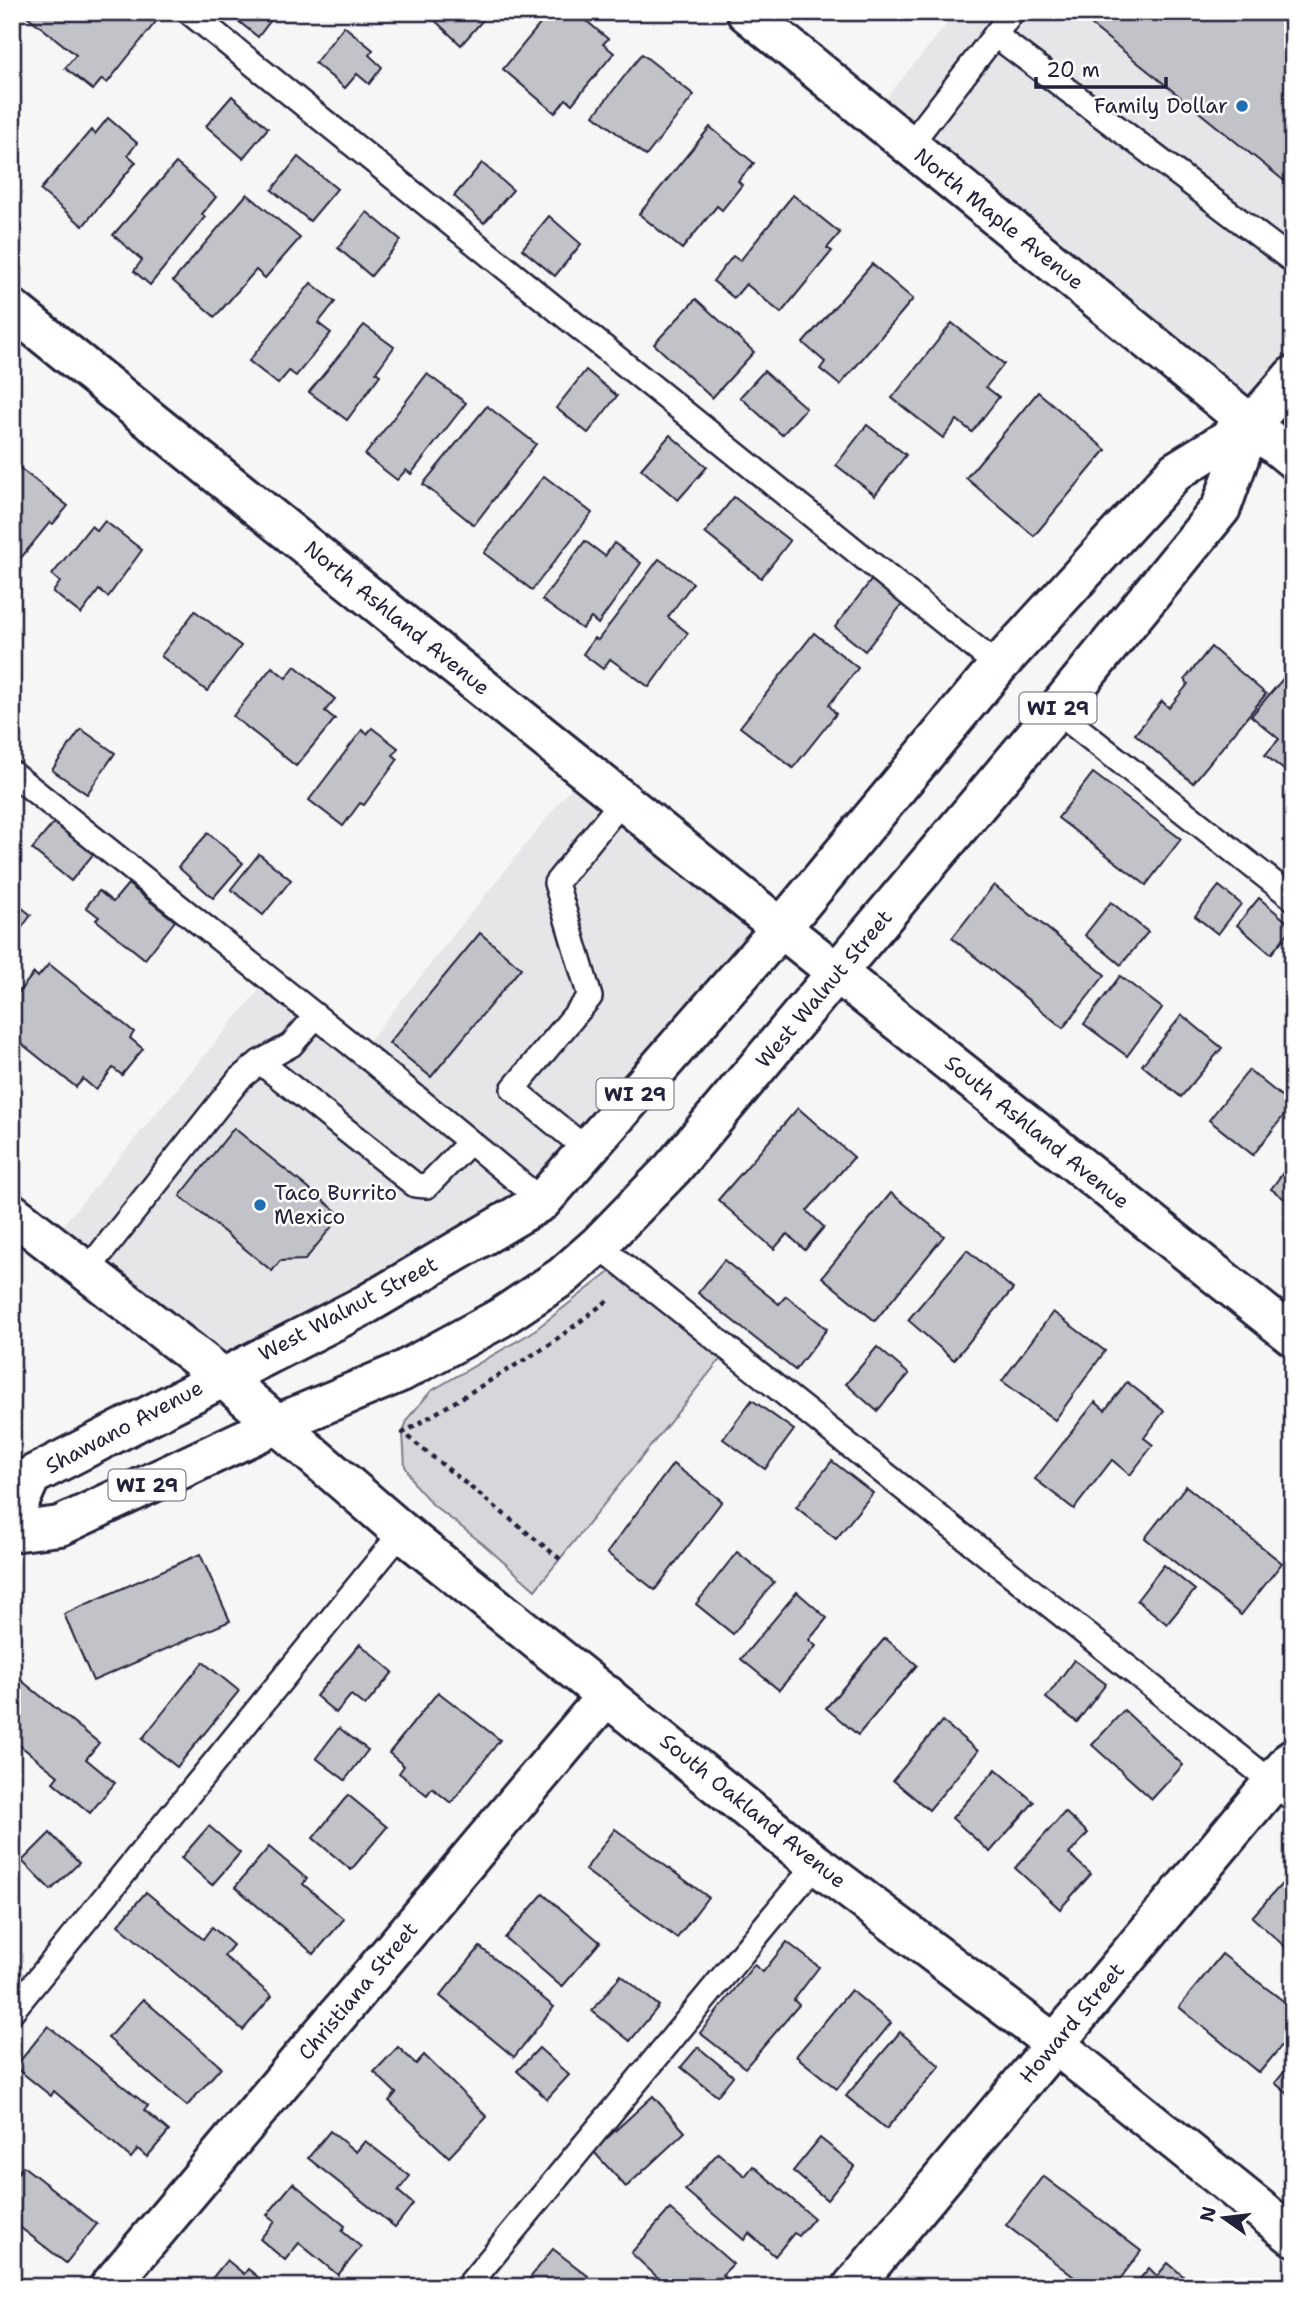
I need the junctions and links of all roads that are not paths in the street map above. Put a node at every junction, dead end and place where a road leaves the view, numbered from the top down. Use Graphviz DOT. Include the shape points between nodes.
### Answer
graph roads {
  1 [pos="188,12"];
  2 [pos="746,12"];
  3 [pos="1012,12"];
  4 [pos="995,35"];
  5 [pos="909,146"];
  6 [pos="1293,261"];
  7 [pos="12,309"];
  8 [pos="1293,376"];
  9 [pos="1251,425"];
  10 [pos="1293,460"];
  11 [pos="998,666"];
  12 [pos="1056,711"];
  13 [pos="12,773"];
  14 [pos="623,800"];
  15 [pos="1293,898"];
  16 [pos="781,928"];
  17 [pos="837,973"];
  18 [pos="316,1016"];
  19 [pos="260,1062"];
  20 [pos="470,1142"];
  21 [pos="586,1149"];
  22 [pos="542,1201"];
  23 [pos="12,1213"];
  24 [pos="598,1245"];
  25 [pos="86,1272"];
  26 [pos="1293,1336"];
  27 [pos="221,1376"];
  28 [pos="277,1424"];
  29 [pos="12,1519"];
  30 [pos="12,1532"];
  31 [pos="402,1532"];
  32 [pos="607,1695"];
  33 [pos="1286,1780"];
  34 [pos="816,1864"];
  35 [pos="12,2011"];
  36 [pos="1055,2043"];
  37 [pos="1293,2236"];
  38 [pos="109,2287"];
  39 [pos="467,2287"];
  40 [pos="852,2287"];
  1 -- 11 [label="lane"];
  2 -- 5 [label="street, North Maple Avenue"];
  3 -- 4 [label="lane"];
  4 -- 5 [label="lane"];
  4 -- 6 [label="lane"];
  5 -- 9 [label="street, North Maple Avenue"];
  7 -- 14 [label="street, North Ashland Avenue"];
  8 -- 9 [label="street, West Walnut Street / WI 29"];
  9 -- 10 [label="street, North Maple Avenue"];
  9 -- 11 [label="street, West Walnut Street / WI 29" via="1176,471"];
  9 -- 12 [label="street, West Walnut Street / WI 29" via="1221,508"];
  11 -- 16 [label="street, West Walnut Street / WI 29"];
  12 -- 15 [label="lane"];
  12 -- 17 [label="street, West Walnut Street / WI 29"];
  13 -- 18 [label="lane"];
  14 -- 16 [label="street, North Ashland Avenue"];
  14 -- 21 [label="lane" via="556,883 590,997 513,1089"];
  16 -- 17 [label="street, South Ashland Avenue"];
  16 -- 21 [label="street, West Walnut Street / WI 29"];
  17 -- 24 [label="street, West Walnut Street / WI 29" via="672,1169"];
  17 -- 26 [label="street, South Ashland Avenue"];
  18 -- 19 [label="lane" via="291,1045"];
  18 -- 20 [label="lane"];
  19 -- 20 [label="lane" via="415,1185 426,1186"];
  19 -- 25 [label="lane" via="239,1079"];
  20 -- 22 [label="lane"];
  21 -- 22 [label="street, West Walnut Street / WI 29"];
  22 -- 27 [label="street, West Walnut Street / WI 29" via="367,1304"];
  23 -- 25 [label="street, South Oakland Avenue"];
  24 -- 28 [label="street, West Walnut Street / WI 29" via="563,1276 500,1318 401,1372"];
  24 -- 33 [label="lane"];
  25 -- 27 [label="street, South Oakland Avenue"];
  27 -- 28 [label="street, South Oakland Avenue"];
  27 -- 29 [label="street, Shawano Avenue / WI 29" via="31,1476"];
  28 -- 30 [label="street, WI 29" via="60,1526"];
  28 -- 31 [label="street, South Oakland Avenue"];
  31 -- 32 [label="street, South Oakland Avenue"];
  31 -- 35 [label="lane"];
  32 -- 34 [label="street, South Oakland Avenue"];
  32 -- 38 [label="street, Christiana Street"];
  33 -- 36 [label="street, Howard Street"];
  34 -- 36 [label="street, South Oakland Avenue"];
  34 -- 39 [label="lane"];
  36 -- 37 [label="street, South Oakland Avenue"];
  36 -- 40 [label="street, Howard Street"];
}
